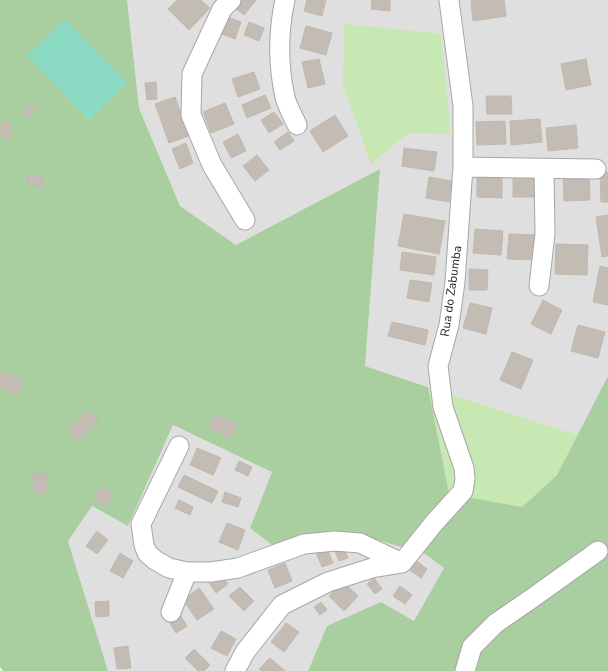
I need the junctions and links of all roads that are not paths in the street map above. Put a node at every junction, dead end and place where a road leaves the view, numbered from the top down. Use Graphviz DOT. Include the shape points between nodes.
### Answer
graph roads {
  1 [pos="285,0"];
  2 [pos="449,0"];
  3 [pos="222,3"];
  4 [pos="297,125"];
  5 [pos="463,167"];
  6 [pos="544,169"];
  7 [pos="596,169"];
  8 [pos="245,220"];
  9 [pos="540,286"];
  10 [pos="179,446"];
  11 [pos="598,551"];
  12 [pos="402,564"];
  13 [pos="187,572"];
  14 [pos="171,612"];
  15 [pos="235,671"];
  16 [pos="465,671"];
  1 -- 4 [label="street" via="279,49 285,98"];
  2 -- 5 [label="street, Rua do Zabumba" via="463,106"];
  3 -- 8 [label="street" via="192,74 191,115 212,165"];
  5 -- 6 [label="street"];
  5 -- 12 [label="street, Rua do Zabumba" via="455,282 449,325 438,366 443,407 464,468 465,479 463,491"];
  6 -- 7 [label="street"];
  6 -- 9 [label="street" via="545,234"];
  10 -- 13 [label="street" via="141,524 147,553 169,568"];
  11 -- 16 [label="street" via="496,623 472,647"];
  12 -- 13 [label="street" via="360,543 335,540 304,544 238,568"];
  12 -- 15 [label="street" via="372,568 328,582 282,605 245,652"];
  13 -- 14 [label="street"];
}
